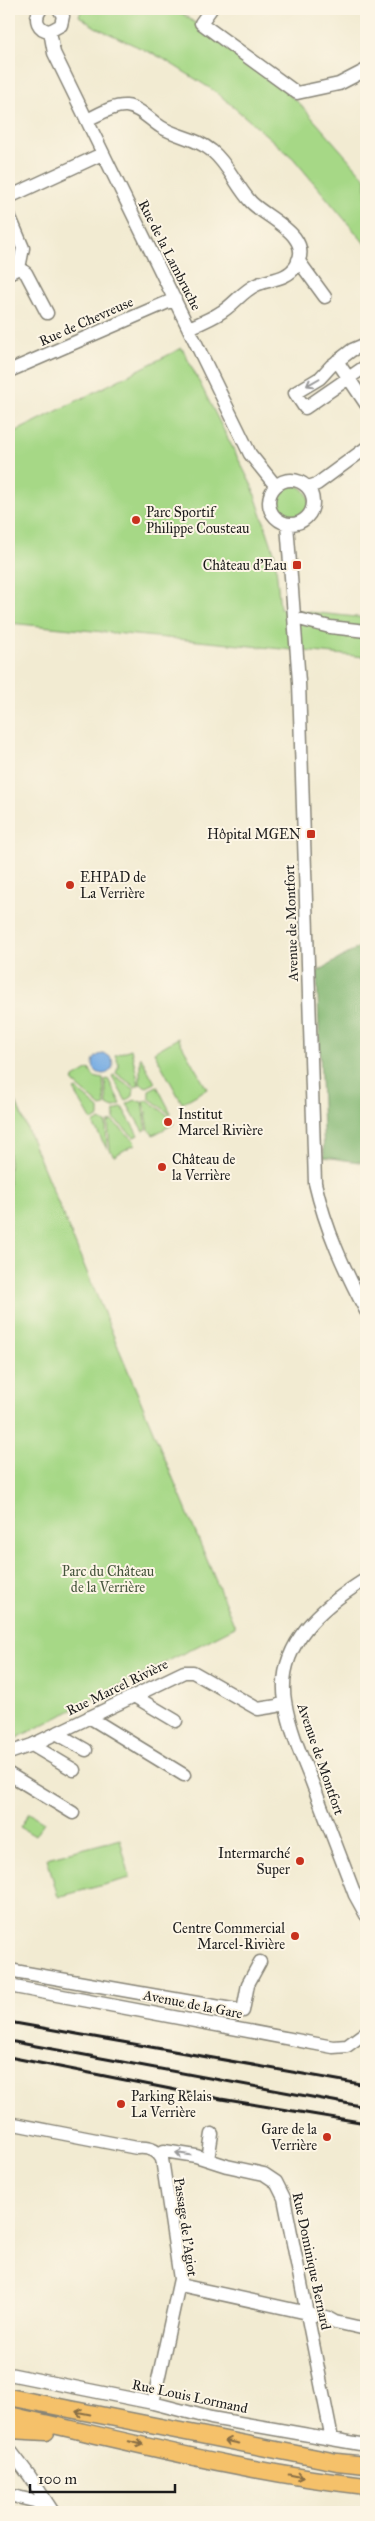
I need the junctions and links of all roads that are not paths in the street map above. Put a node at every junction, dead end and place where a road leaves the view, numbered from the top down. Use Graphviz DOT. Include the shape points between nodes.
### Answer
graph roads {
  1 [pos="40,9"];
  2 [pos="211,9"];
  3 [pos="61,10"];
  4 [pos="50,32"];
  5 [pos="366,70"];
  6 [pos="87,120"];
  7 [pos="102,154"];
  8 [pos="9,197"];
  9 [pos="9,215"];
  10 [pos="298,260"];
  11 [pos="14,270"];
  12 [pos="325,297"];
  13 [pos="175,299"];
  14 [pos="47,313"];
  15 [pos="189,328"];
  16 [pos="366,344"];
  17 [pos="337,362"];
  18 [pos="366,366"];
  19 [pos="9,371"];
  20 [pos="349,378"];
  21 [pos="366,404"];
  22 [pos="366,448"];
  23 [pos="275,485"];
  24 [pos="308,487"];
  25 [pos="287,524"];
  26 [pos="295,618"];
  27 [pos="366,631"];
  28 [pos="366,1311"];
  29 [pos="366,1579"];
  30 [pos="134,1696"];
  31 [pos="285,1701"];
  32 [pos="89,1717"];
  33 [pos="176,1721"];
  34 [pos="56,1733"];
  35 [pos="32,1744"];
  36 [pos="86,1750"];
  37 [pos="9,1753"];
  38 [pos="74,1770"];
  39 [pos="9,1774"];
  40 [pos="184,1775"];
  41 [pos="73,1813"];
  42 [pos="366,1915"];
  43 [pos="260,1962"];
  44 [pos="9,1970"];
  45 [pos="9,1986"];
  46 [pos="243,2011"];
  47 [pos="238,2028"];
  48 [pos="366,2032"];
  49 [pos="9,2123"];
  50 [pos="212,2134"];
  51 [pos="137,2148"];
  52 [pos="159,2154"];
  53 [pos="208,2159"];
  54 [pos="163,2172"];
  55 [pos="180,2285"];
  56 [pos="308,2313"];
  57 [pos="364,2323"];
  58 [pos="9,2374"];
  59 [pos="9,2397"];
  60 [pos="153,2403"];
  61 [pos="9,2415"];
  62 [pos="9,2430"];
  63 [pos="89,2432"];
  64 [pos="332,2439"];
  65 [pos="366,2445"];
  66 [pos="9,2450"];
  67 [pos="366,2465"];
  68 [pos="366,2486"];
  69 [pos="9,2495"];
  70 [pos="44,2501"];
  71 [pos="54,2512"];
  1 -- 4 [label="street, Rue de la Lambruche" via="37,22"];
  2 -- 5 [label="street" via="201,23 297,93 339,84"];
  3 -- 4 [label="street" via="61,25"];
  4 -- 6 [label="street, Rue de la Lambruche" via="54,53"];
  6 -- 7 [label="street, Rue de la Lambruche"];
  6 -- 10 [label="street" via="126,106 136,109 161,128 211,150 225,163 252,204 291,234 298,244"];
  7 -- 8 [label="street"];
  7 -- 13 [label="street, Rue de la Lambruche"];
  9 -- 11 [label="street" via="23,248"];
  10 -- 12 [label="street"];
  10 -- 15 [label="street" via="283,278 255,286 224,310"];
  11 -- 14 [label="street" via="26,273"];
  13 -- 15 [label="street, Rue de la Lambruche"];
  13 -- 19 [label="street, Rue de Chevreuse"];
  15 -- 23 [label="street, Rue de la Lambruche" via="250,454"];
  16 -- 17 [label="street"];
  17 -- 20 [label="street"];
  17 -- 20 [label="street, one-way" via="320,378 295,393 304,408"];
  18 -- 20 [label="street"];
  20 -- 21 [label="street"];
  22 -- 24 [label="street" via="317,484"];
  23 -- 24 [label="street" via="288,479 303,482"];
  23 -- 25 [label="street" via="269,497 270,511"];
  24 -- 25 [label="street" via="312,494 312,509 302,521"];
  25 -- 26 [label="street, Avenue de Montfort"];
  26 -- 27 [label="street"];
  26 -- 28 [label="street, Avenue de Montfort" via="315,1183 336,1252"];
  29 -- 31 [label="street, Avenue de Montfort" via="326,1607 303,1631 287,1662"];
  30 -- 31 [label="street, Rue Marcel Rivière" via="184,1672 193,1672 258,1709 277,1706"];
  30 -- 32 [label="street, Rue Marcel Rivière"];
  30 -- 33 [label="street"];
  31 -- 42 [label="street, Avenue de Montfort" via="293,1734 355,1895"];
  32 -- 34 [label="street, Rue Marcel Rivière"];
  32 -- 40 [label="street"];
  34 -- 35 [label="street, Rue Marcel Rivière"];
  34 -- 36 [label="street"];
  35 -- 37 [label="street, Rue Marcel Rivière"];
  35 -- 38 [label="street"];
  39 -- 41 [label="street"];
  43 -- 46 [label="street" via="248,1984"];
  44 -- 46 [label="street"];
  45 -- 47 [label="street, Avenue de la Gare"];
  46 -- 47 [label="street"];
  47 -- 48 [label="street, Avenue de la Gare" via="340,2048"];
  49 -- 51 [label="street, Rue Dominique Bernard"];
  50 -- 53 [label="street"];
  51 -- 52 [label="street, Rue Dominique Bernard"];
  51 -- 54 [label="street" via="155,2161"];
  53 -- 52 [label="street, Rue Dominique Bernard, one-way" via="164,2151"];
  52 -- 54 [label="street, Passage de l'Agiot"];
  53 -- 56 [label="street, Rue Dominique Bernard" via="264,2174 280,2186"];
  54 -- 55 [label="street, Passage de l'Agiot"];
  55 -- 56 [label="street"];
  55 -- 60 [label="street, Passage de l'Agiot"];
  56 -- 57 [label="street" via="335,2322"];
  56 -- 64 [label="street, Rue Dominique Bernard"];
  58 -- 60 [label="street, Rue Louis Lormand"];
  67 -- 59 [label="main road, one-way"];
  60 -- 64 [label="street, Rue Louis Lormand" via="211,2418"];
  61 -- 63 [label="main road"];
  62 -- 63 [label="main road" via="35,2430 78,2437"];
  63 -- 68 [label="main road, one-way" via="164,2450"];
  64 -- 65 [label="street, Rue Louis Lormand"];
  66 -- 70 [label="street"];
  69 -- 70 [label="street"];
  70 -- 71 [label="street"];
}
